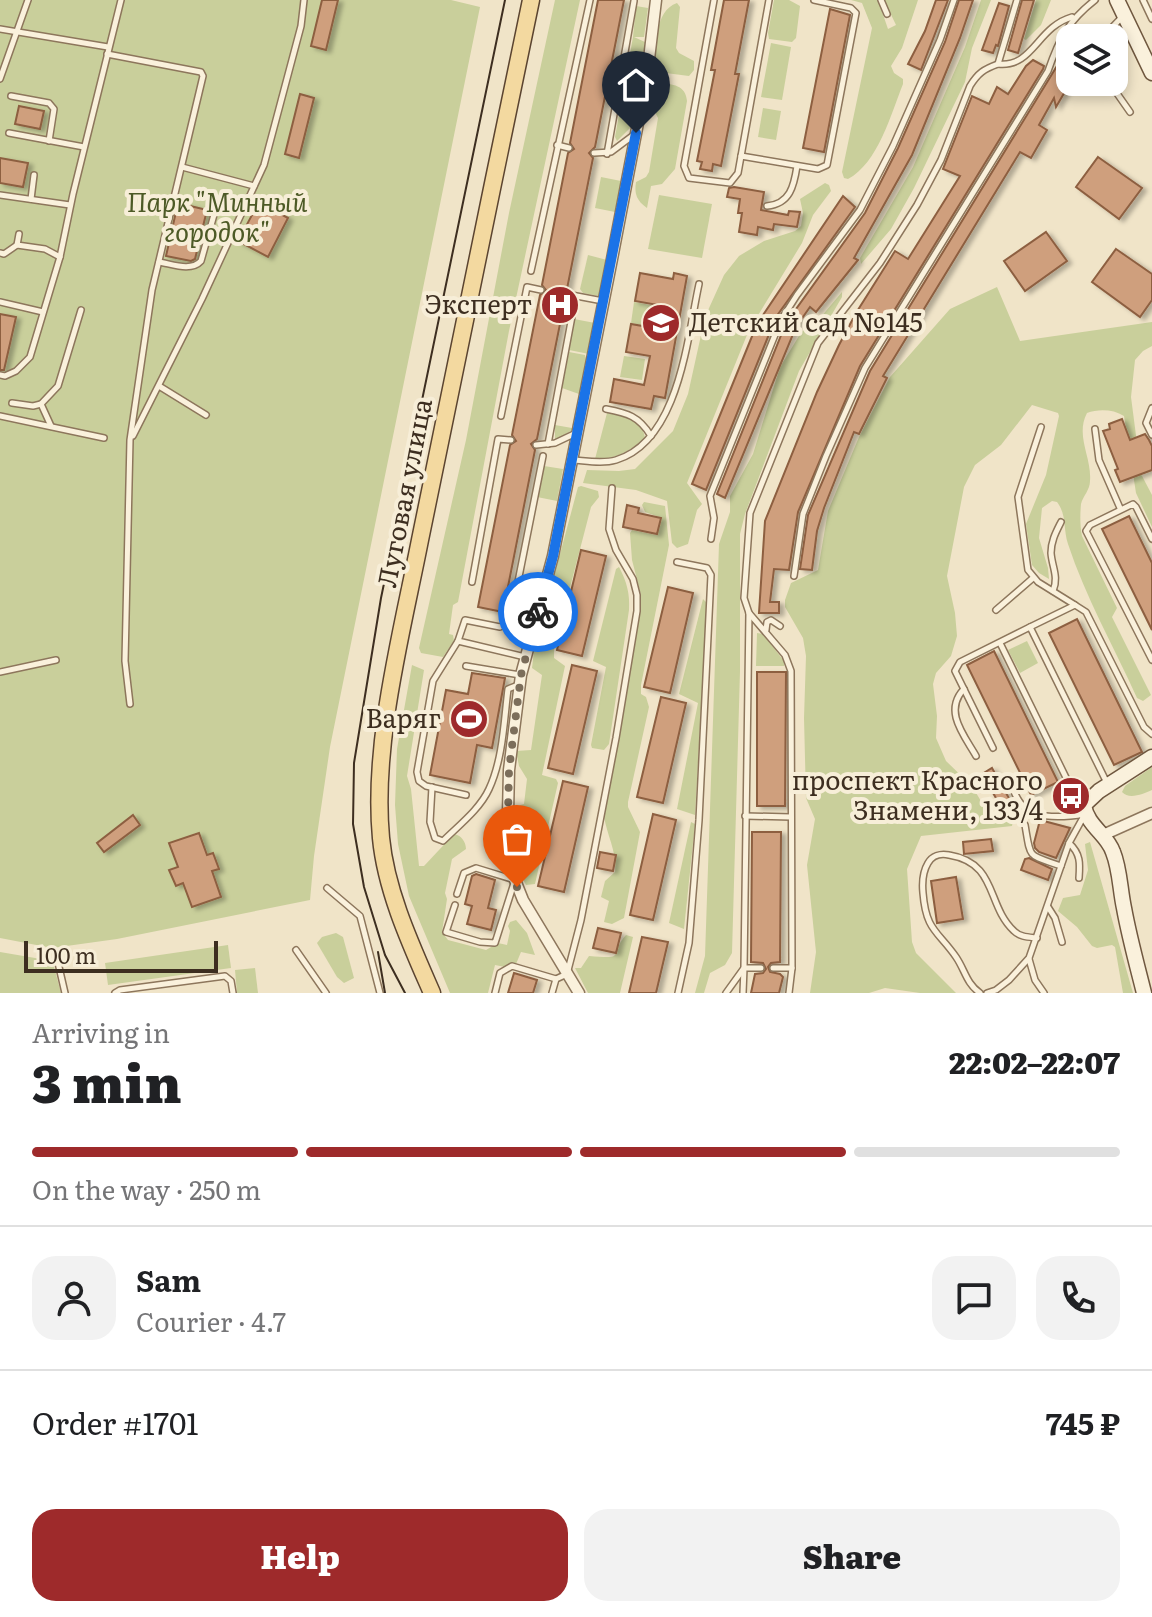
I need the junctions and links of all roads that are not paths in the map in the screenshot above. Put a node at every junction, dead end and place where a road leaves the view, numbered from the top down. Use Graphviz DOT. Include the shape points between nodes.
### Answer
graph roads {
  1 [pos="28,0"];
  2 [pos="121,0"];
  3 [pos="304,0"];
  4 [pos="531,0"];
  5 [pos="590,0"];
  6 [pos="656,0"];
  7 [pos="714,0"];
  8 [pos="769,0"];
  9 [pos="814,0"];
  10 [pos="881,0"];
  11 [pos="954,0"];
  12 [pos="1017,0"];
  13 [pos="1095,0"];
  14 [pos="1117,0"];
  15 [pos="1143,0"];
  16 [pos="634,1"];
  17 [pos="887,14"];
  18 [pos="1123,16"];
  19 [pos="1075,17"];
  20 [pos="1152,19"];
  21 [pos="1115,24"];
  22 [pos="0,29"];
  23 [pos="17,32"];
  24 [pos="108,51"];
  25 [pos="998,64"];
  26 [pos="1152,73"];
  27 [pos="0,79"];
  28 [pos="11,96"];
  29 [pos="1119,96"];
  30 [pos="1130,112"];
  31 [pos="9,133"];
  32 [pos="636,133"];
  33 [pos="49,141"];
  34 [pos="557,145"];
  35 [pos="84,147"];
  36 [pos="569,148"];
  37 [pos="594,153"];
  38 [pos="607,154"];
  39 [pos="741,156"];
  40 [pos="797,166"];
  41 [pos="182,167"];
  42 [pos="34,175"];
  43 [pos="254,186"];
  44 [pos="0,195"];
  45 [pos="31,199"];
  46 [pos="70,205"];
  47 [pos="767,206"];
  48 [pos="245,207"];
  49 [pos="19,234"];
  50 [pos="17,245"];
  51 [pos="0,253"];
  52 [pos="60,257"];
  53 [pos="159,262"];
  54 [pos="531,271"];
  55 [pos="699,284"];
  56 [pos="541,290"];
  57 [pos="566,294"];
  58 [pos="603,301"];
  59 [pos="0,302"];
  60 [pos="81,310"];
  61 [pos="573,311"];
  62 [pos="43,312"];
  63 [pos="0,375"];
  64 [pos="159,386"];
  65 [pos="12,403"];
  66 [pos="41,404"];
  67 [pos="1152,408"];
  68 [pos="606,409"];
  69 [pos="206,415"];
  70 [pos="0,416"];
  71 [pos="501,416"];
  72 [pos="51,426"];
  73 [pos="1041,427"];
  74 [pos="1095,429"];
  75 [pos="577,433"];
  76 [pos="1152,435"];
  77 [pos="651,436"];
  78 [pos="104,438"];
  79 [pos="130,440"];
  80 [pos="511,440"];
  81 [pos="548,444"];
  82 [pos="536,445"];
  83 [pos="543,456"];
  84 [pos="572,460"];
  85 [pos="612,488"];
  86 [pos="1120,508"];
  87 [pos="1061,522"];
  88 [pos="711,539"];
  89 [pos="1152,539"];
  90 [pos="677,562"];
  91 [pos="794,576"];
  92 [pos="1033,578"];
  93 [pos="472,582"];
  94 [pos="1053,591"];
  95 [pos="1075,605"];
  96 [pos="996,610"];
  97 [pos="749,613"];
  98 [pos="780,626"];
  99 [pos="1030,627"];
  100 [pos="766,631"];
  101 [pos="458,641"];
  102 [pos="1000,643"];
  103 [pos="525,657"];
  104 [pos="56,660"];
  105 [pos="1152,660"];
  106 [pos="466,666"];
  107 [pos="0,672"];
  108 [pos="521,680"];
  109 [pos="964,689"];
  110 [pos="130,704"];
  111 [pos="1152,734"];
  112 [pos="993,748"];
  113 [pos="976,756"];
  114 [pos="1152,757"];
  115 [pos="1010,782"];
  116 [pos="1108,785"];
  117 [pos="432,787"];
  118 [pos="466,795"];
  119 [pos="1086,806"];
  120 [pos="1152,813"];
  121 [pos="745,816"];
  122 [pos="791,817"];
  123 [pos="1025,825"];
  124 [pos="1103,835"];
  125 [pos="1069,843"];
  126 [pos="1061,866"];
  127 [pos="1079,878"];
  128 [pos="515,880"];
  129 [pos="327,888"];
  130 [pos="457,894"];
  131 [pos="455,905"];
  132 [pos="1047,907"];
  133 [pos="1037,938"];
  134 [pos="1062,942"];
  135 [pos="296,950"];
  136 [pos="56,954"];
  137 [pos="1029,958"];
  138 [pos="744,968"];
  139 [pos="761,968"];
  140 [pos="773,968"];
  141 [pos="792,968"];
  142 [pos="567,974"];
  143 [pos="556,979"];
  144 [pos="65,993"];
  145 [pos="115,993"];
  146 [pos="233,993"];
  147 [pos="326,993"];
  148 [pos="380,993"];
  149 [pos="432,993"];
  150 [pos="495,993"];
  151 [pos="552,993"];
  152 [pos="579,993"];
  153 [pos="678,993"];
  154 [pos="726,993"];
  155 [pos="743,993"];
  156 [pos="789,993"];
  157 [pos="980,993"];
  158 [pos="987,993"];
  159 [pos="1044,993"];
  160 [pos="1144,993"];
  1 -- 23 [label="lane"];
  2 -- 24 [label="lane"];
  3 -- 43 [label="lane" via="271,140"];
  4 -- 149 [label="main road, Луговая улица" via="379,768 381,842 409,940"];
  5 -- 34 [label="lane"];
  6 -- 32 [label="street"];
  7 -- 39 [label="lane" via="684,170 689,178 730,183"];
  8 -- 39 [label="lane"];
  9 -- 40 [label="lane" via="856,13 829,161 818,169"];
  10 -- 17 [label="lane"];
  11 -- 88 [label="lane" via="860,210 777,330 710,496"];
  12 -- 25 [label="lane"];
  13 -- 19 [label="lane"];
  14 -- 18 [label="main road"];
  15 -- 20 [label="lane"];
  16 -- 38 [label="lane"];
  18 -- 21 [label="lane"];
  18 -- 26 [label="main road"];
  19 -- 25 [label="lane" via="1051,26 1019,60"];
  19 -- 91 [label="lane" via="1041,83 865,368 803,514"];
  22 -- 23 [label="lane"];
  23 -- 24 [label="lane"];
  23 -- 27 [label="lane"];
  24 -- 35 [label="lane"];
  24 -- 41 [label="lane" via="201,72"];
  25 -- 97 [label="lane" via="977,75 917,205 818,343 750,513 744,598"];
  28 -- 33 [label="lane" via="49,103 54,109"];
  29 -- 30 [label="lane"];
  31 -- 33 [label="lane"];
  32 -- 38 [label="lane"];
  32 -- 58 [label="street"];
  33 -- 35 [label="lane"];
  34 -- 36 [label="lane"];
  34 -- 54 [label="lane"];
  35 -- 46 [label="lane"];
  37 -- 38 [label="lane"];
  39 -- 40 [label="lane"];
  40 -- 47 [label="lane" via="791,192 777,205"];
  41 -- 43 [label="lane"];
  41 -- 53 [label="lane"];
  42 -- 45 [label="lane"];
  43 -- 48 [label="lane"];
  44 -- 45 [label="lane"];
  45 -- 46 [label="lane"];
  46 -- 52 [label="lane"];
  48 -- 53 [label="lane" via="217,204 197,266"];
  48 -- 64 [label="lane"];
  49 -- 50 [label="lane"];
  50 -- 51 [label="lane"];
  50 -- 52 [label="lane"];
  52 -- 62 [label="lane"];
  53 -- 79 [label="lane"];
  55 -- 77 [label="lane" via="672,404"];
  56 -- 71 [label="lane" via="527,287"];
  57 -- 58 [label="lane"];
  58 -- 75 [label="street"];
  59 -- 62 [label="lane"];
  60 -- 66 [label="lane" via="58,386"];
  61 -- 81 [label="lane"];
  62 -- 63 [label="lane" via="30,357 16,371"];
  64 -- 69 [label="lane"];
  64 -- 79 [label="lane"];
  65 -- 66 [label="lane"];
  66 -- 72 [label="lane"];
  67 -- 76 [label="lane" via="1146,423"];
  68 -- 77 [label="lane" via="633,414"];
  70 -- 72 [label="lane"];
  72 -- 78 [label="lane"];
  73 -- 92 [label="lane" via="1018,497"];
  74 -- 86 [label="lane" via="1099,460"];
  75 -- 81 [label="lane"];
  75 -- 84 [label="street"];
  77 -- 84 [label="lane" via="637,450 613,460"];
  79 -- 110 [label="lane" via="125,661"];
  80 -- 93 [label="lane" via="498,439"];
  81 -- 82 [label="lane"];
  83 -- 101 [label="lane" via="510,622 500,627 465,620"];
  84 -- 103 [label="street"];
  85 -- 142 [label="lane" via="609,529 633,579 637,611"];
  86 -- 89 [label="lane" via="1136,507"];
  86 -- 105 [label="lane" via="1086,531"];
  87 -- 94 [label="lane" via="1051,553"];
  90 -- 153 [label="lane" via="707,568 711,575 699,820 689,943"];
  92 -- 94 [label="lane"];
  92 -- 96 [label="lane"];
  94 -- 95 [label="lane"];
  95 -- 99 [label="lane"];
  95 -- 111 [label="lane" via="1086,612"];
  97 -- 100 [label="lane"];
  97 -- 121 [label="lane"];
  98 -- 100 [label="lane" via="771,620"];
  99 -- 102 [label="lane"];
  99 -- 116 [label="lane"];
  100 -- 122 [label="lane" via="791,671"];
  101 -- 103 [label="lane"];
  101 -- 117 [label="lane" via="433,681 417,772 419,781"];
  102 -- 109 [label="lane" via="960,662 955,671"];
  102 -- 119 [label="lane" via="1076,798"];
  103 -- 108 [label="street"];
  104 -- 107 [label="lane"];
  106 -- 108 [label="lane"];
  108 -- 117 [label="lane" via="508,689 489,789 443,841 435,838 430,822"];
  108 -- 128 [label="street" via="506,828"];
  109 -- 112 [label="lane"];
  109 -- 113 [label="lane" via="956,697 955,714"];
  114 -- 116 [label="main road"];
  115 -- 119 [label="lane" via="1027,809 1066,817"];
  116 -- 119 [label="main road"];
  117 -- 118 [label="lane"];
  119 -- 124 [label="main road"];
  119 -- 125 [label="lane"];
  120 -- 124 [label="street"];
  121 -- 122 [label="lane"];
  121 -- 138 [label="lane"];
  122 -- 141 [label="lane"];
  123 -- 126 [label="lane" via="1027,851"];
  124 -- 160 [label="main road" via="1115,856"];
  125 -- 126 [label="lane"];
  125 -- 127 [label="lane" via="1080,862"];
  126 -- 132 [label="lane"];
  128 -- 130 [label="lane" via="470,869"];
  128 -- 131 [label="lane" via="495,943 446,932"];
  128 -- 142 [label="street"];
  129 -- 148 [label="lane" via="360,916"];
  132 -- 133 [label="lane"];
  132 -- 134 [label="lane"];
  133 -- 137 [label="lane"];
  133 -- 157 [label="lane" via="1010,927 985,875 974,865 952,855 931,858 922,881 927,919 957,958 970,986"];
  135 -- 147 [label="lane"];
  136 -- 144 [label="lane"];
  137 -- 158 [label="lane" via="1009,980"];
  137 -- 159 [label="lane"];
  138 -- 139 [label="lane"];
  138 -- 154 [label="lane"];
  138 -- 155 [label="lane"];
  140 -- 141 [label="lane"];
  141 -- 156 [label="lane"];
  142 -- 143 [label="lane"];
  142 -- 152 [label="street"];
  143 -- 150 [label="lane" via="512,966 500,973"];
  143 -- 151 [label="lane"];
  145 -- 146 [label="lane" via="225,976"];
}
